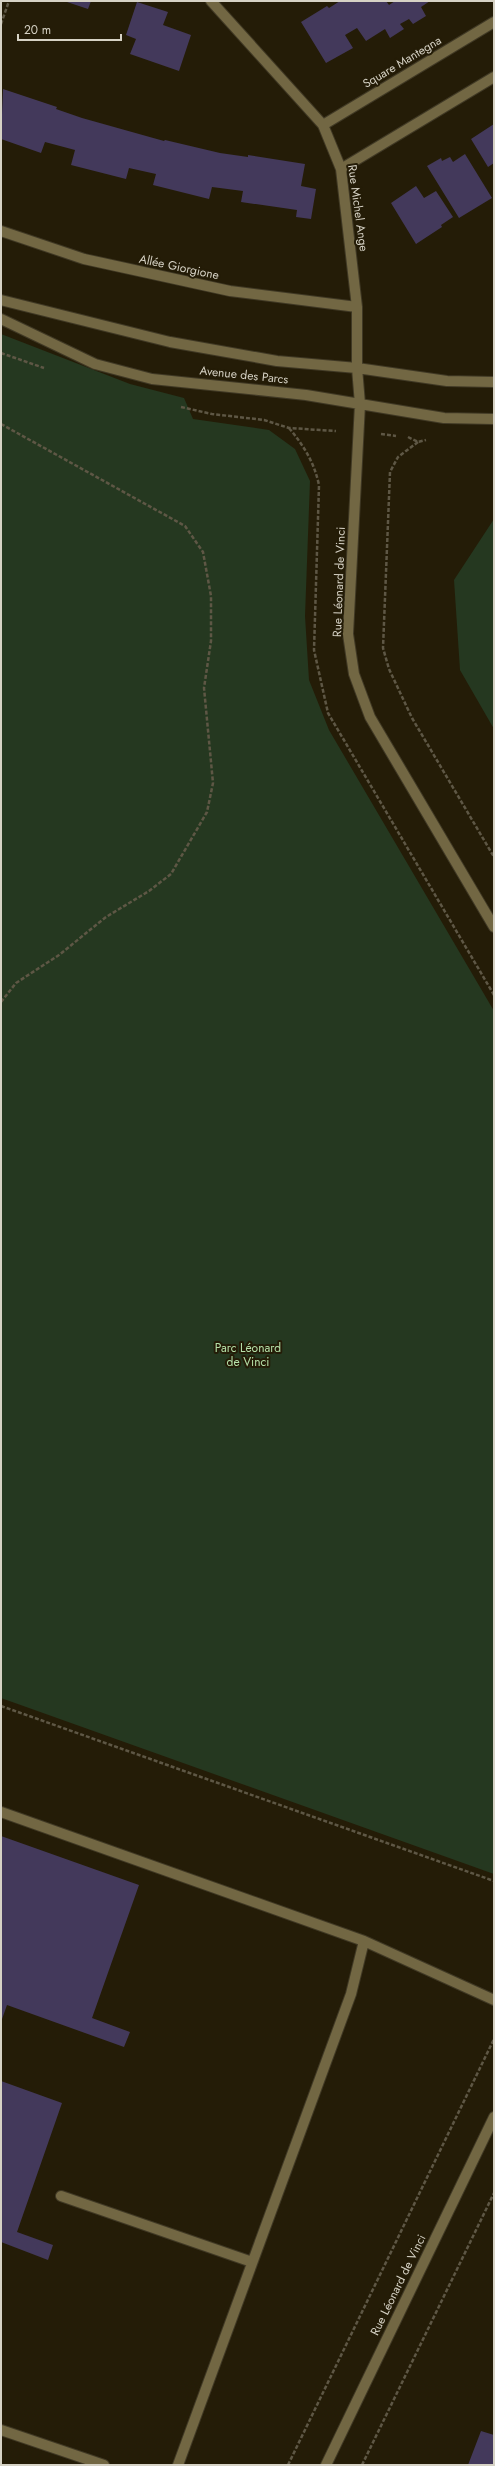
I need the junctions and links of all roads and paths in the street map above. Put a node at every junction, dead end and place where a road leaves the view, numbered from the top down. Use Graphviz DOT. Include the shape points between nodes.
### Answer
graph roads {
  1 [pos="9,1"];
  2 [pos="211,1"];
  3 [pos="494,22"];
  4 [pos="1,24"];
  5 [pos="494,77"];
  6 [pos="323,125"];
  7 [pos="341,169"];
  8 [pos="1,231"];
  9 [pos="1,300"];
  10 [pos="357,307"];
  11 [pos="1,319"];
  12 [pos="357,368"];
  13 [pos="494,382"];
  14 [pos="360,404"];
  15 [pos="494,419"];
  16 [pos="1,424"];
  17 [pos="418,442"];
  18 [pos="494,857"];
  19 [pos="494,927"];
  20 [pos="1,1002"];
  21 [pos="1,1706"];
  22 [pos="1,1812"];
  23 [pos="494,1881"];
  24 [pos="364,1941"];
  25 [pos="494,2000"];
  26 [pos="494,2039"];
  27 [pos="494,2117"];
  28 [pos="494,2193"];
  29 [pos="61,2196"];
  30 [pos="252,2262"];
  31 [pos="1,2430"];
  32 [pos="104,2465"];
  33 [pos="178,2465"];
  34 [pos="288,2465"];
  35 [pos="326,2465"];
  36 [pos="362,2465"];
  1 -- 4 [label="path"];
  2 -- 6 [label="street, Rue Michel Ange"];
  3 -- 6 [label="street, Square Mantegna"];
  5 -- 7 [label="street"];
  6 -- 7 [label="street, Rue Michel Ange"];
  7 -- 10 [label="street, Rue Michel Ange"];
  8 -- 10 [label="street, Allée Giorgione" via="91,261 230,291"];
  9 -- 12 [label="street, Avenue des Parcs" via="170,342 277,361"];
  10 -- 12 [label="street, Rue Michel Ange"];
  11 -- 14 [label="street, Avenue des Parcs" via="38,339 95,364 152,379 306,395"];
  12 -- 13 [label="street, Avenue des Parcs" via="447,381"];
  12 -- 14 [label="street, Rue Léonard de Vinci"];
  14 -- 15 [label="street, Avenue des Parcs" via="444,418"];
  14 -- 19 [label="street, Rue Léonard de Vinci" via="348,634 354,674 370,717"];
  16 -- 20 [label="path" via="185,526 203,552 211,596 211,641 204,688 214,783 207,812 171,874 150,891 106,917 59,955 16,983"];
  17 -- 18 [label="path" via="398,458 390,472 383,648 389,669 412,718"];
  21 -- 23 [label="path"];
  22 -- 24 [label="street"];
  24 -- 25 [label="street"];
  24 -- 30 [label="street" via="350,1994"];
  26 -- 34 [label="path"];
  27 -- 35 [label="street, Rue Léonard de Vinci"];
  28 -- 36 [label="path"];
  29 -- 30 [label="street"];
  30 -- 33 [label="street"];
  31 -- 32 [label="street"];
}
